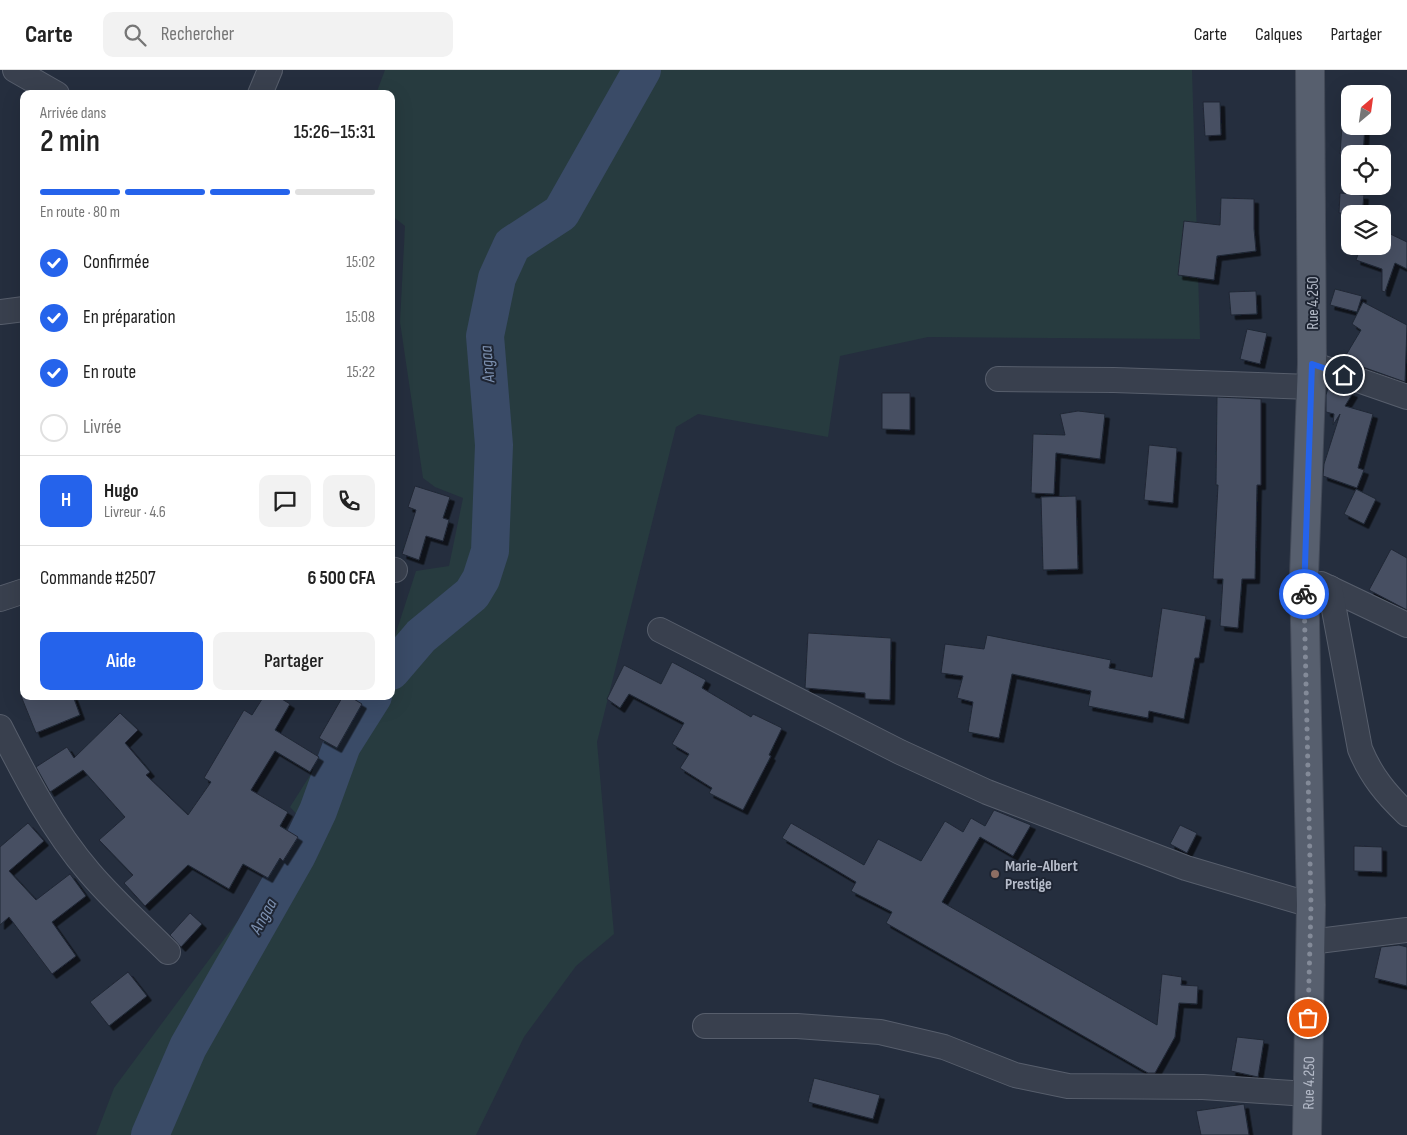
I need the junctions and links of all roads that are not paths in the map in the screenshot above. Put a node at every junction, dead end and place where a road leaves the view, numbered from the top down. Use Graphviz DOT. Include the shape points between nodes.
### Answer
graph roads {
  1 [pos="2,70"];
  2 [pos="15,70"];
  3 [pos="270,70"];
  4 [pos="1310,70"];
  5 [pos="28,90"];
  6 [pos="50,90"];
  7 [pos="262,90"];
  8 [pos="20,310"];
  9 [pos="0,312"];
  10 [pos="1312,376"];
  11 [pos="998,379"];
  12 [pos="1407,397"];
  13 [pos="1304,576"];
  14 [pos="1330,588"];
  15 [pos="20,592"];
  16 [pos="0,598"];
  17 [pos="1407,625"];
  18 [pos="660,630"];
  19 [pos="0,727"];
  20 [pos="1407,814"];
  21 [pos="1311,905"];
  22 [pos="1407,930"];
  23 [pos="1310,942"];
  24 [pos="168,952"];
  25 [pos="705,1026"];
  26 [pos="1307,1094"];
  27 [pos="1307,1135"];
  1 -- 5 [label="street" via="5,78 21,82"];
  2 -- 6 [label="street"];
  3 -- 7 [label="street"];
  4 -- 10 [label="main road, Rue 4.250"];
  8 -- 9 [label="street"];
  10 -- 11 [label="street"];
  10 -- 12 [label="street"];
  10 -- 13 [label="main road, Rue 4.250"];
  13 -- 14 [label="street"];
  13 -- 21 [label="main road, Rue 4.250"];
  14 -- 17 [label="street"];
  14 -- 20 [label="street" via="1360,749 1368,770 1385,793"];
  15 -- 16 [label="street"];
  18 -- 21 [label="street" via="900,752 987,792 1186,868"];
  19 -- 24 [label="street" via="35,796 60,835 90,873"];
  21 -- 23 [label="main road, Rue 4.250"];
  22 -- 23 [label="street"];
  23 -- 26 [label="main road, Rue 4.250"];
  25 -- 26 [label="street" via="797,1026 880,1032 944,1047 1015,1075 1068,1086 1203,1087"];
  26 -- 27 [label="main road, Rue 4.250"];
}
